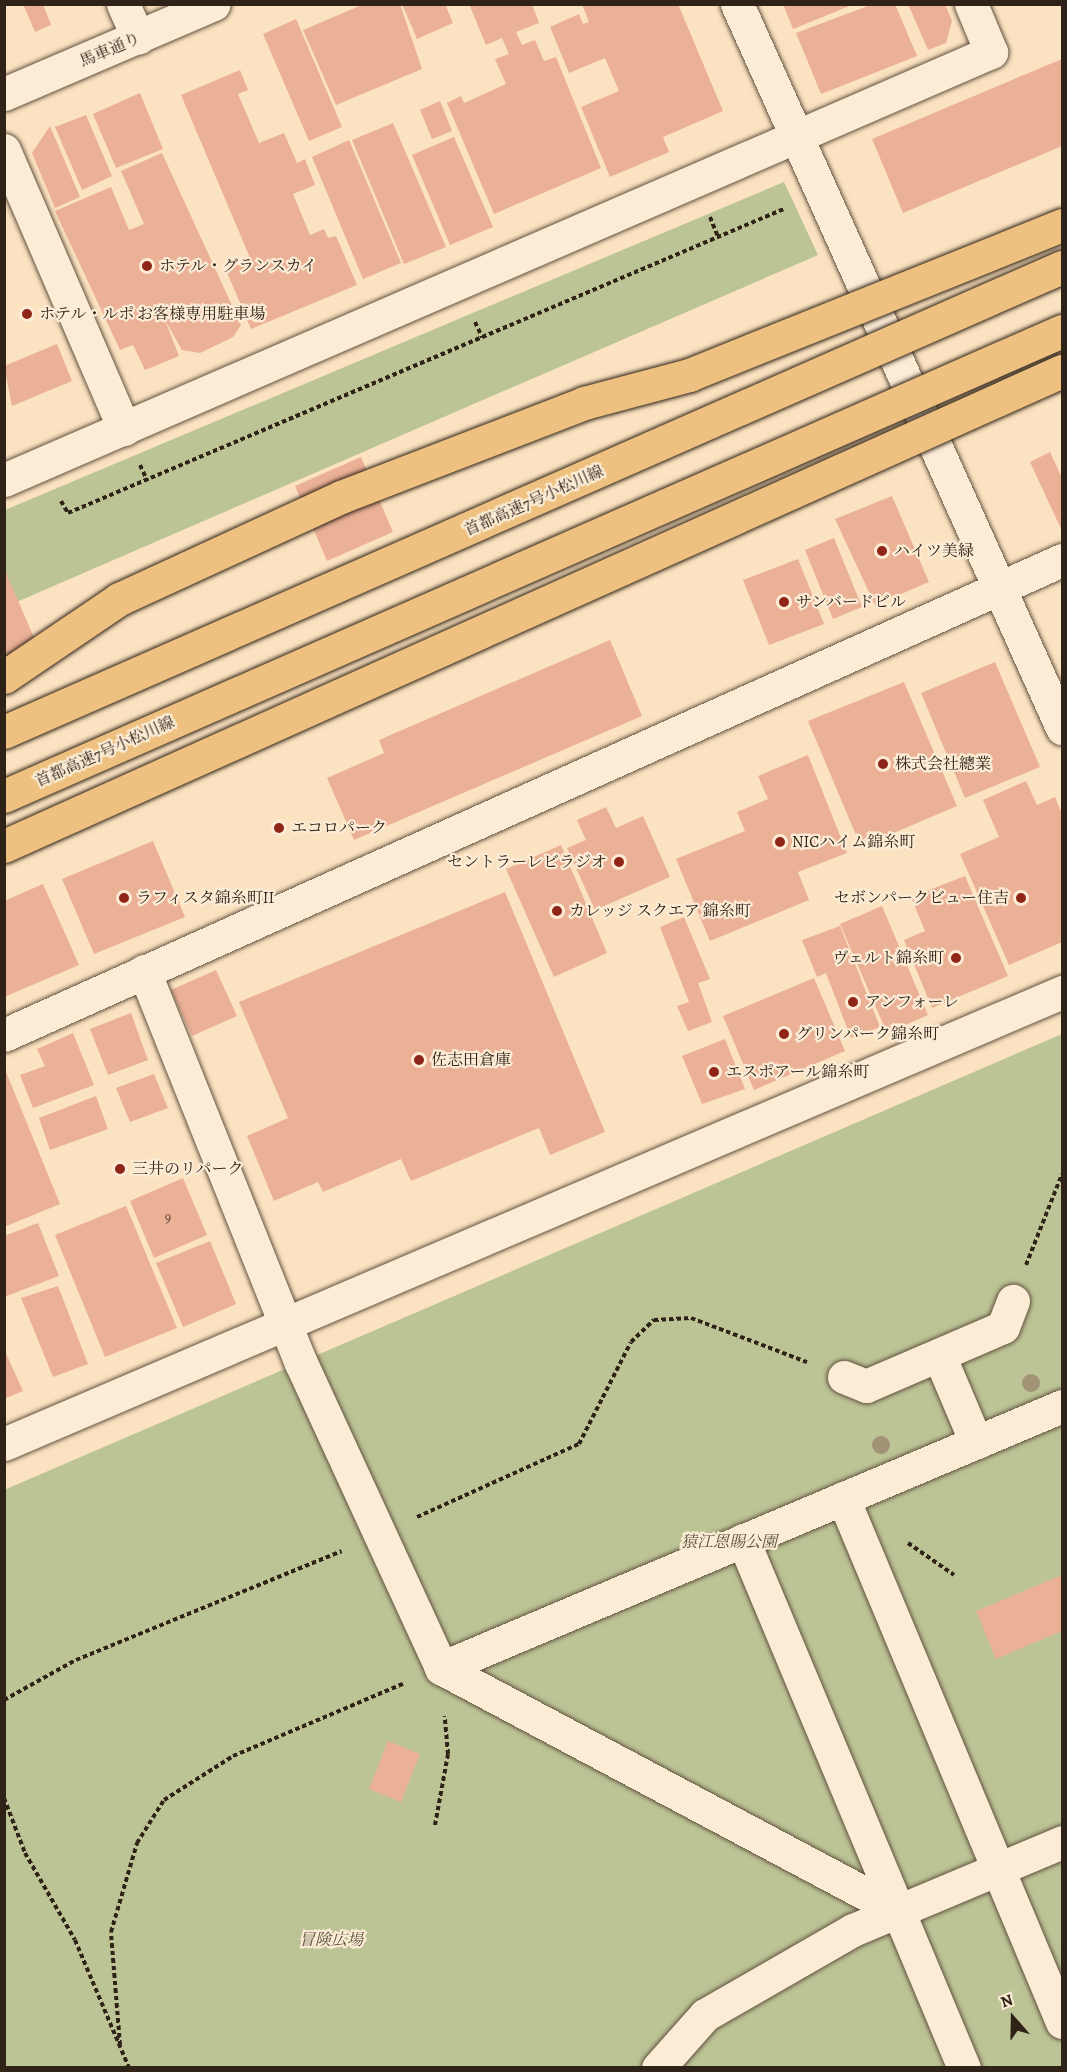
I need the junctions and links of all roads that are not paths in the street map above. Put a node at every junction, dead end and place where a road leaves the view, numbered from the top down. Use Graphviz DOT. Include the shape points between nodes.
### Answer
graph roads {
  1 [pos="123,4"];
  2 [pos="214,4"];
  3 [pos="737,4"];
  4 [pos="971,4"];
  5 [pos="138,38"];
  6 [pos="4,94"];
  7 [pos="796,141"];
  8 [pos="4,150"];
  9 [pos="1062,225"];
  10 [pos="1062,267"];
  11 [pos="1062,331"];
  12 [pos="1062,371"];
  13 [pos="124,429"];
  14 [pos="4,480"];
  15 [pos="1062,560"];
  16 [pos="998,586"];
  17 [pos="4,677"];
  18 [pos="1062,728"];
  19 [pos="4,732"];
  20 [pos="4,796"];
  21 [pos="4,846"];
  22 [pos="144,971"];
  23 [pos="1062,992"];
  24 [pos="4,1035"];
  25 [pos="1013,1300"];
  26 [pos="286,1323"];
  27 [pos="939,1355"];
  28 [pos="844,1377"];
  29 [pos="1062,1406"];
  30 [pos="976,1442"];
  31 [pos="4,1444"];
  32 [pos="843,1498"];
  33 [pos="743,1540"];
  34 [pos="441,1668"];
  35 [pos="1062,1842"];
  36 [pos="998,1869"];
  37 [pos="898,1911"];
  38 [pos="1062,2022"];
  39 [pos="658,2067"];
  40 [pos="964,2067"];
  1 -- 5 [label="street"];
  2 -- 5 [label="street, 馬車通り"];
  3 -- 7 [label="street"];
  4 -- 7 [label="street" via="991,52"];
  5 -- 6 [label="street, 馬車通り"];
  7 -- 13 [label="street"];
  7 -- 16 [label="street"];
  8 -- 13 [label="street"];
  9 -- 17 [label="highway, bridge" via="689,375 584,403 351,492 193,561 119,599"];
  10 -- 19 [label="highway, 首都高速7号小松川線, bridge"];
  11 -- 20 [label="highway, 首都高速7号小松川線, bridge"];
  12 -- 21 [label="highway, bridge" via="1036,388"];
  13 -- 14 [label="street"];
  15 -- 16 [label="street"];
  16 -- 18 [label="street"];
  16 -- 22 [label="street"];
  22 -- 24 [label="street"];
  22 -- 26 [label="street"];
  23 -- 26 [label="street"];
  25 -- 27 [label="street" via="1003,1327"];
  26 -- 31 [label="street"];
  26 -- 34 [label="street"];
  27 -- 28 [label="street" via="866,1386"];
  27 -- 30 [label="street"];
  29 -- 30 [label="street"];
  30 -- 32 [label="street"];
  32 -- 33 [label="street"];
  32 -- 36 [label="street"];
  33 -- 34 [label="street"];
  33 -- 37 [label="street"];
  34 -- 37 [label="street"];
  35 -- 36 [label="street"];
  36 -- 37 [label="street"];
  36 -- 38 [label="street"];
  37 -- 39 [label="street" via="853,1930 705,2015"];
  37 -- 40 [label="street"];
}
